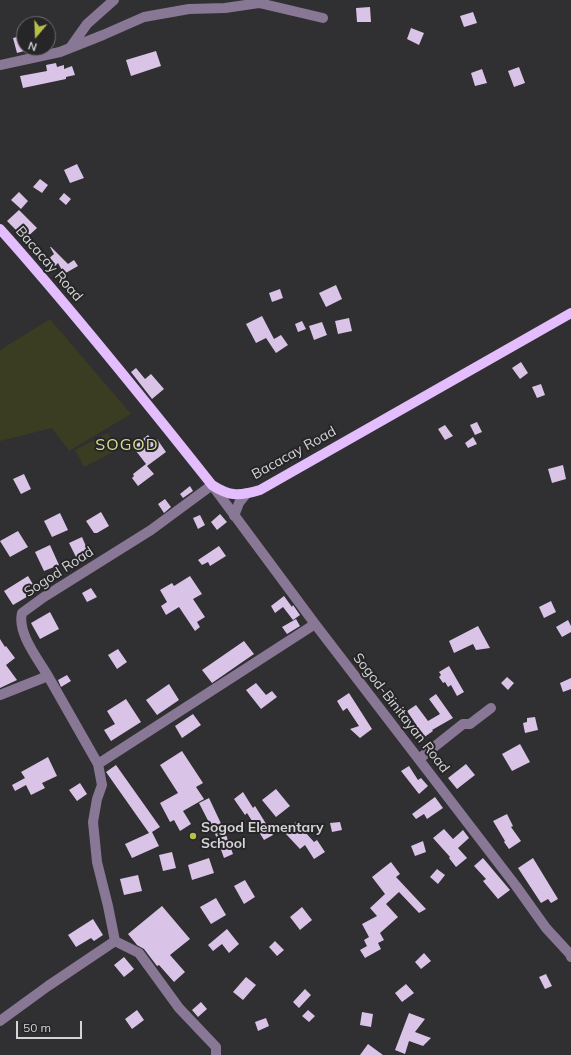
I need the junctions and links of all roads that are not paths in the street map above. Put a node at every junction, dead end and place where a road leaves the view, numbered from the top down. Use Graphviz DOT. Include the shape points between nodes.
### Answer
graph roads {
  1 [pos="114,0"];
  2 [pos="323,18"];
  3 [pos="70,48"];
  4 [pos="0,65"];
  5 [pos="0,229"];
  6 [pos="571,313"];
  7 [pos="212,484"];
  8 [pos="247,493"];
  9 [pos="234,516"];
  10 [pos="315,624"];
  11 [pos="48,676"];
  12 [pos="0,694"];
  13 [pos="491,708"];
  14 [pos="419,759"];
  15 [pos="98,764"];
  16 [pos="115,941"];
  17 [pos="571,956"];
  18 [pos="0,1021"];
  19 [pos="216,1055"];
  1 -- 3 [label="street" via="87,24"];
  2 -- 3 [label="street" via="259,3 225,8 189,9 144,17"];
  3 -- 4 [label="street"];
  5 -- 7 [label="main road, Bacacay Road" via="103,349"];
  6 -- 8 [label="main road, Bacacay Road" via="260,490"];
  7 -- 8 [label="main road, Bacacay Road" via="227,493"];
  7 -- 9 [label="street, Sogod-Binitayan Road"];
  7 -- 11 [label="street, Sogod Road" via="151,530 22,613 20,619 27,642"];
  8 -- 9 [label="street" via="239,502"];
  9 -- 10 [label="street, Sogod-Binitayan Road"];
  10 -- 14 [label="street, Sogod-Binitayan Road"];
  10 -- 15 [label="street"];
  11 -- 12 [label="street"];
  11 -- 15 [label="street"];
  13 -- 14 [label="street" via="470,724 462,724"];
  14 -- 17 [label="street, Sogod-Binitayan Road" via="546,928"];
  15 -- 16 [label="street" via="102,785 93,822 97,862"];
  16 -- 18 [label="street"];
  16 -- 19 [label="street" via="139,953 179,1008 216,1047"];
}
